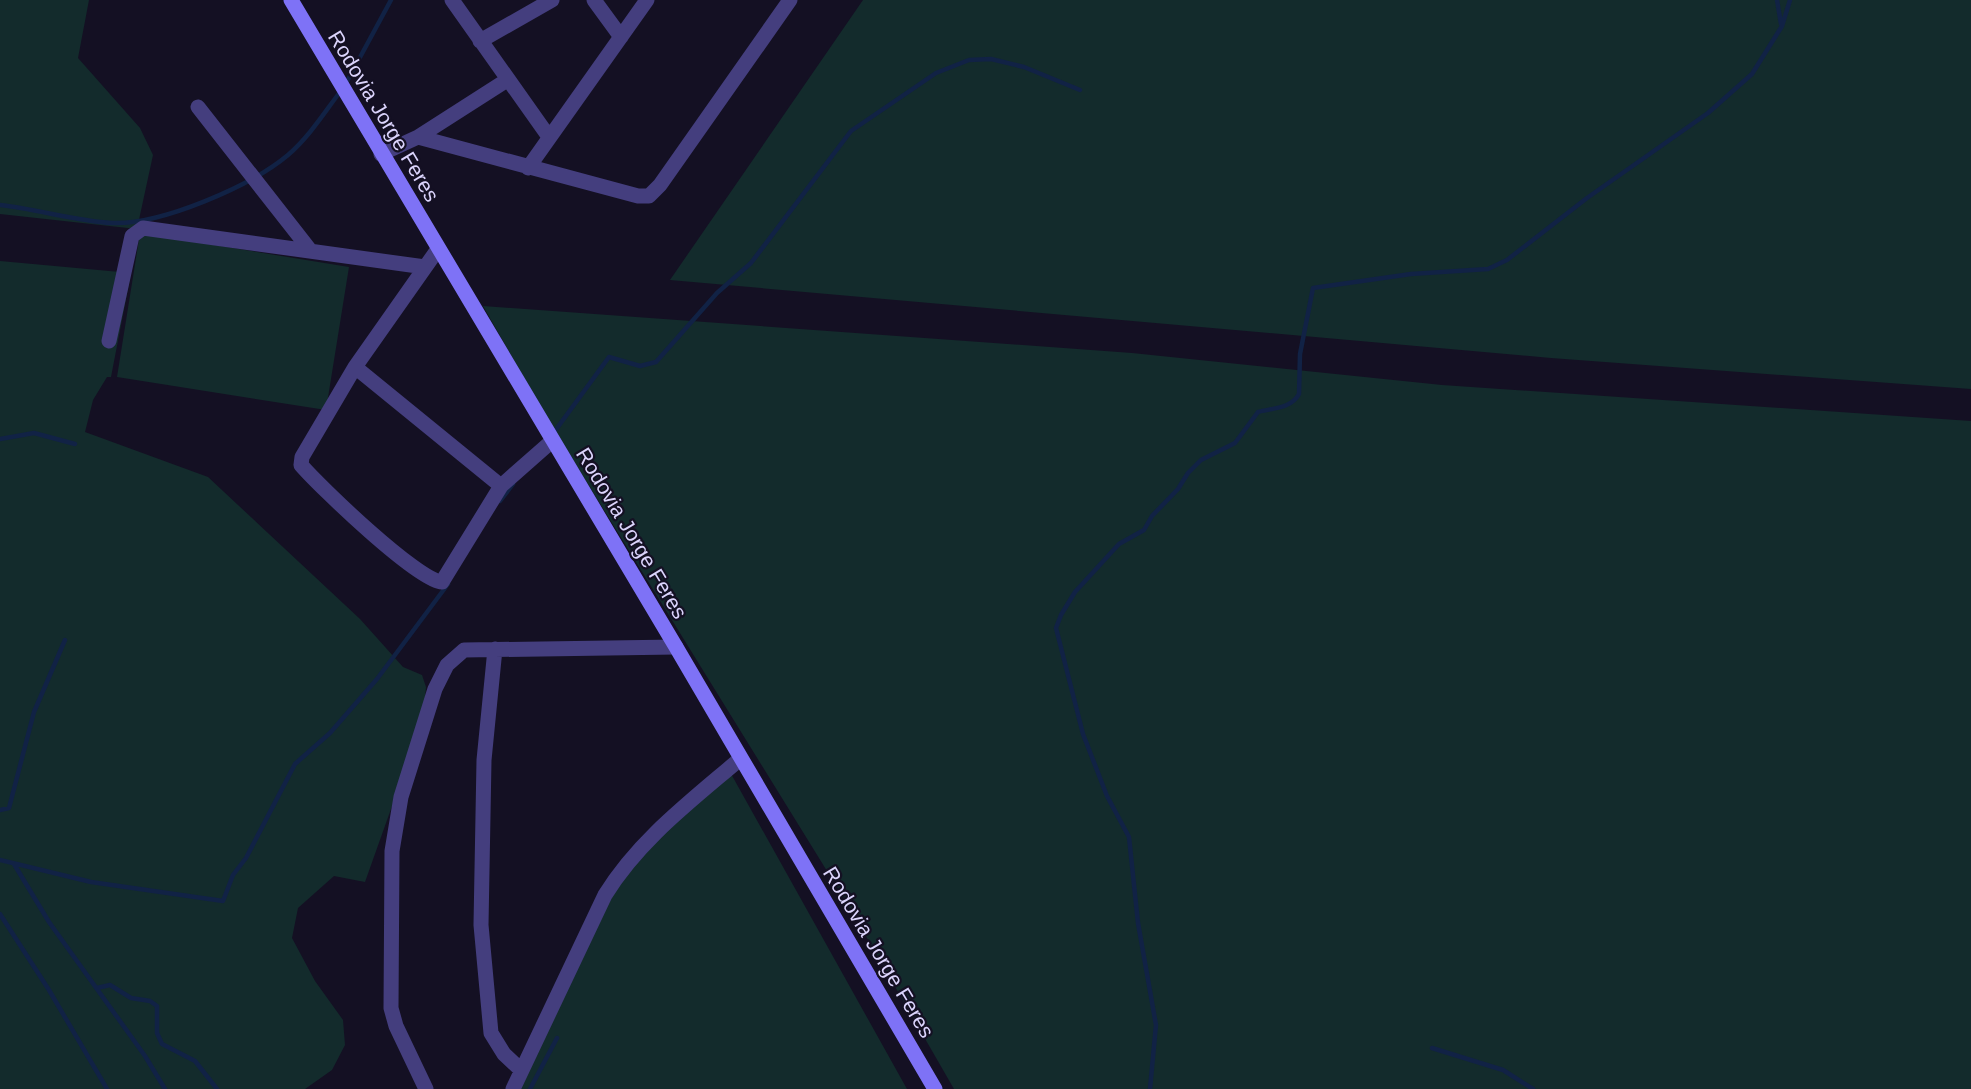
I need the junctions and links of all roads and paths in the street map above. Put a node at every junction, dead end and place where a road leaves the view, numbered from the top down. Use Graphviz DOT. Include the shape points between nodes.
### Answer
graph roads {
  1 [pos="291,0"];
  2 [pos="452,0"];
  3 [pos="552,0"];
  4 [pos="594,0"];
  5 [pos="647,0"];
  6 [pos="790,0"];
  7 [pos="621,37"];
  8 [pos="480,41"];
  9 [pos="507,80"];
  10 [pos="198,107"];
  11 [pos="418,136"];
  12 [pos="549,137"];
  13 [pos="381,153"];
  14 [pos="528,168"];
  15 [pos="438,249"];
  16 [pos="310,250"];
  17 [pos="425,267"];
  18 [pos="109,341"];
  19 [pos="355,367"];
  20 [pos="552,441"];
  21 [pos="501,486"];
  22 [pos="676,647"];
  23 [pos="495,649"];
  24 [pos="740,759"];
  25 [pos="521,1070"];
  26 [pos="426,1089"];
  27 [pos="513,1089"];
  28 [pos="935,1089"];
  1 -- 13 [label="main road, Rodovia Jorge Feres"];
  2 -- 8 [label="street"];
  3 -- 8 [label="street"];
  4 -- 7 [label="street"];
  5 -- 7 [label="street"];
  6 -- 14 [label="street" via="649,196"];
  7 -- 12 [label="street"];
  8 -- 9 [label="street"];
  9 -- 11 [label="street"];
  9 -- 12 [label="street"];
  10 -- 16 [label="street"];
  11 -- 13 [label="street"];
  11 -- 14 [label="street"];
  12 -- 14 [label="street"];
  13 -- 15 [label="main road, Rodovia Jorge Feres"];
  15 -- 17 [label="street"];
  15 -- 20 [label="main road, Rodovia Jorge Feres"];
  16 -- 17 [label="street"];
  16 -- 18 [label="street" via="143,228 132,236"];
  17 -- 19 [label="street"];
  19 -- 21 [label="street"];
  19 -- 21 [label="street" via="301,465 399,555 442,582"];
  20 -- 21 [label="street"];
  20 -- 22 [label="main road, Rodovia Jorge Feres"];
  22 -- 23 [label="street"];
  22 -- 24 [label="main road, Rodovia Jorge Feres"];
  23 -- 25 [label="street" via="484,760 481,925 491,1033 504,1054"];
  23 -- 26 [label="street" via="464,651 447,665 430,703 396,822 390,879 391,1008"];
  24 -- 25 [label="street" via="650,838 616,878"];
  24 -- 28 [label="main road, Rodovia Jorge Feres"];
  25 -- 27 [label="street"];
}
